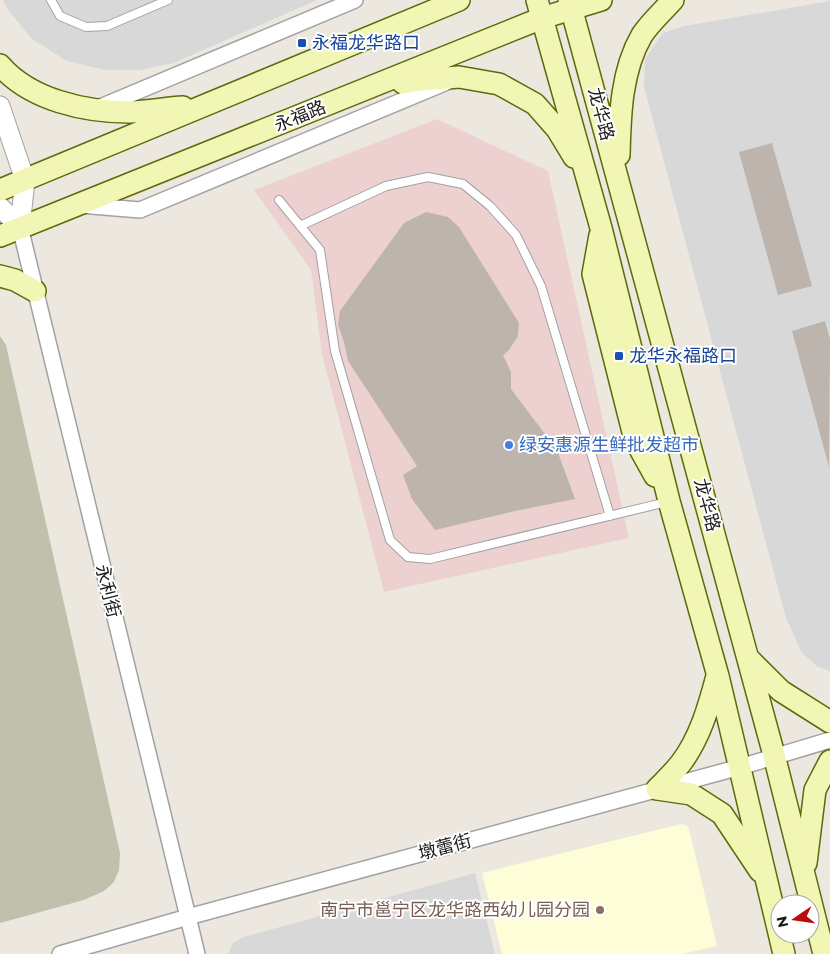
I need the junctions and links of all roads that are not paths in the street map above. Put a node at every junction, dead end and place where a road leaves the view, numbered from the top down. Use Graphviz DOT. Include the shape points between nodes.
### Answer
graph roads {
  1 [pos="51,0"];
  2 [pos="168,0"];
  3 [pos="355,0"];
  4 [pos="426,0"];
  5 [pos="459,0"];
  6 [pos="601,0"];
  7 [pos="673,0"];
  8 [pos="570,4"];
  9 [pos="539,9"];
  10 [pos="406,22"];
  11 [pos="0,65"];
  12 [pos="459,77"];
  13 [pos="363,91"];
  14 [pos="206,104"];
  15 [pos="0,106"];
  16 [pos="96,109"];
  17 [pos="619,178"];
  18 [pos="25,180"];
  19 [pos="589,183"];
  20 [pos="0,190"];
  21 [pos="279,200"];
  22 [pos="76,205"];
  23 [pos="0,207"];
  24 [pos="300,226"];
  25 [pos="20,227"];
  26 [pos="0,236"];
  27 [pos="0,276"];
  28 [pos="35,291"];
  29 [pos="669,501"];
  30 [pos="610,516"];
  31 [pos="748,658"];
  32 [pos="718,676"];
  33 [pos="830,722"];
  34 [pos="830,740"];
  35 [pos="774,755"];
  36 [pos="830,761"];
  37 [pos="740,767"];
  38 [pos="657,789"];
  39 [pos="805,878"];
  40 [pos="767,882"];
  41 [pos="188,917"];
  42 [pos="60,954"];
  43 [pos="198,954"];
  44 [pos="784,954"];
  45 [pos="824,954"];
  1 -- 2 [label="lane" via="60,16 86,27 108,26"];
  3 -- 16 [label="street"];
  4 -- 10 [label="main road"];
  5 -- 10 [label="main road"];
  6 -- 8 [label="main road, 永福路"];
  7 -- 17 [label="main road" via="643,34 626,71"];
  8 -- 9 [label="main road, 永福路"];
  8 -- 17 [label="main road, 龙华路"];
  9 -- 13 [label="main road, 永福路"];
  9 -- 19 [label="main road, 龙华路"];
  10 -- 14 [label="main road"];
  11 -- 16 [label="main road" via="9,75 38,93 81,108"];
  12 -- 13 [label="main road" via="421,80"];
  12 -- 19 [label="main road" via="499,84 535,104 557,129"];
  12 -- 22 [label="street" via="140,210"];
  13 -- 22 [label="main road, 永福路"];
  14 -- 16 [label="main road" via="130,112"];
  14 -- 18 [label="main road"];
  15 -- 18 [label="street"];
  17 -- 19 [label="main road"];
  17 -- 31 [label="main road, 龙华路"];
  18 -- 20 [label="main road"];
  18 -- 25 [label="street"];
  19 -- 29 [label="main road, 龙华路"];
  21 -- 24 [label="lane"];
  22 -- 25 [label="main road, 永福路"];
  23 -- 25 [label="street"];
  24 -- 30 [label="lane" via="386,186 428,177 463,184 490,206 516,236 541,286"];
  24 -- 30 [label="lane" via="320,250 335,351 390,540 408,557 430,559"];
  25 -- 26 [label="main road, 永福路"];
  25 -- 28 [label="street, 永利街"];
  27 -- 28 [label="main road"];
  28 -- 41 [label="street, 永利街"];
  29 -- 30 [label="lane"];
  29 -- 32 [label="main road, 龙华路"];
  31 -- 33 [label="main road" via="780,691"];
  31 -- 35 [label="main road, 龙华路"];
  32 -- 37 [label="main road, 龙华路"];
  32 -- 38 [label="main road" via="692,745 681,763"];
  34 -- 35 [label="street, 墩蕾街"];
  35 -- 37 [label="street, 墩蕾街"];
  35 -- 39 [label="main road, 龙华路"];
  36 -- 39 [label="main road" via="815,790"];
  37 -- 38 [label="street, 墩蕾街"];
  37 -- 40 [label="main road, 龙华路"];
  38 -- 40 [label="main road" via="691,794 722,814"];
  38 -- 41 [label="street, 墩蕾街"];
  39 -- 45 [label="main road, 龙华路"];
  40 -- 44 [label="main road, 龙华路"];
  41 -- 42 [label="street, 墩蕾街"];
  41 -- 43 [label="street, 永利街"];
}
